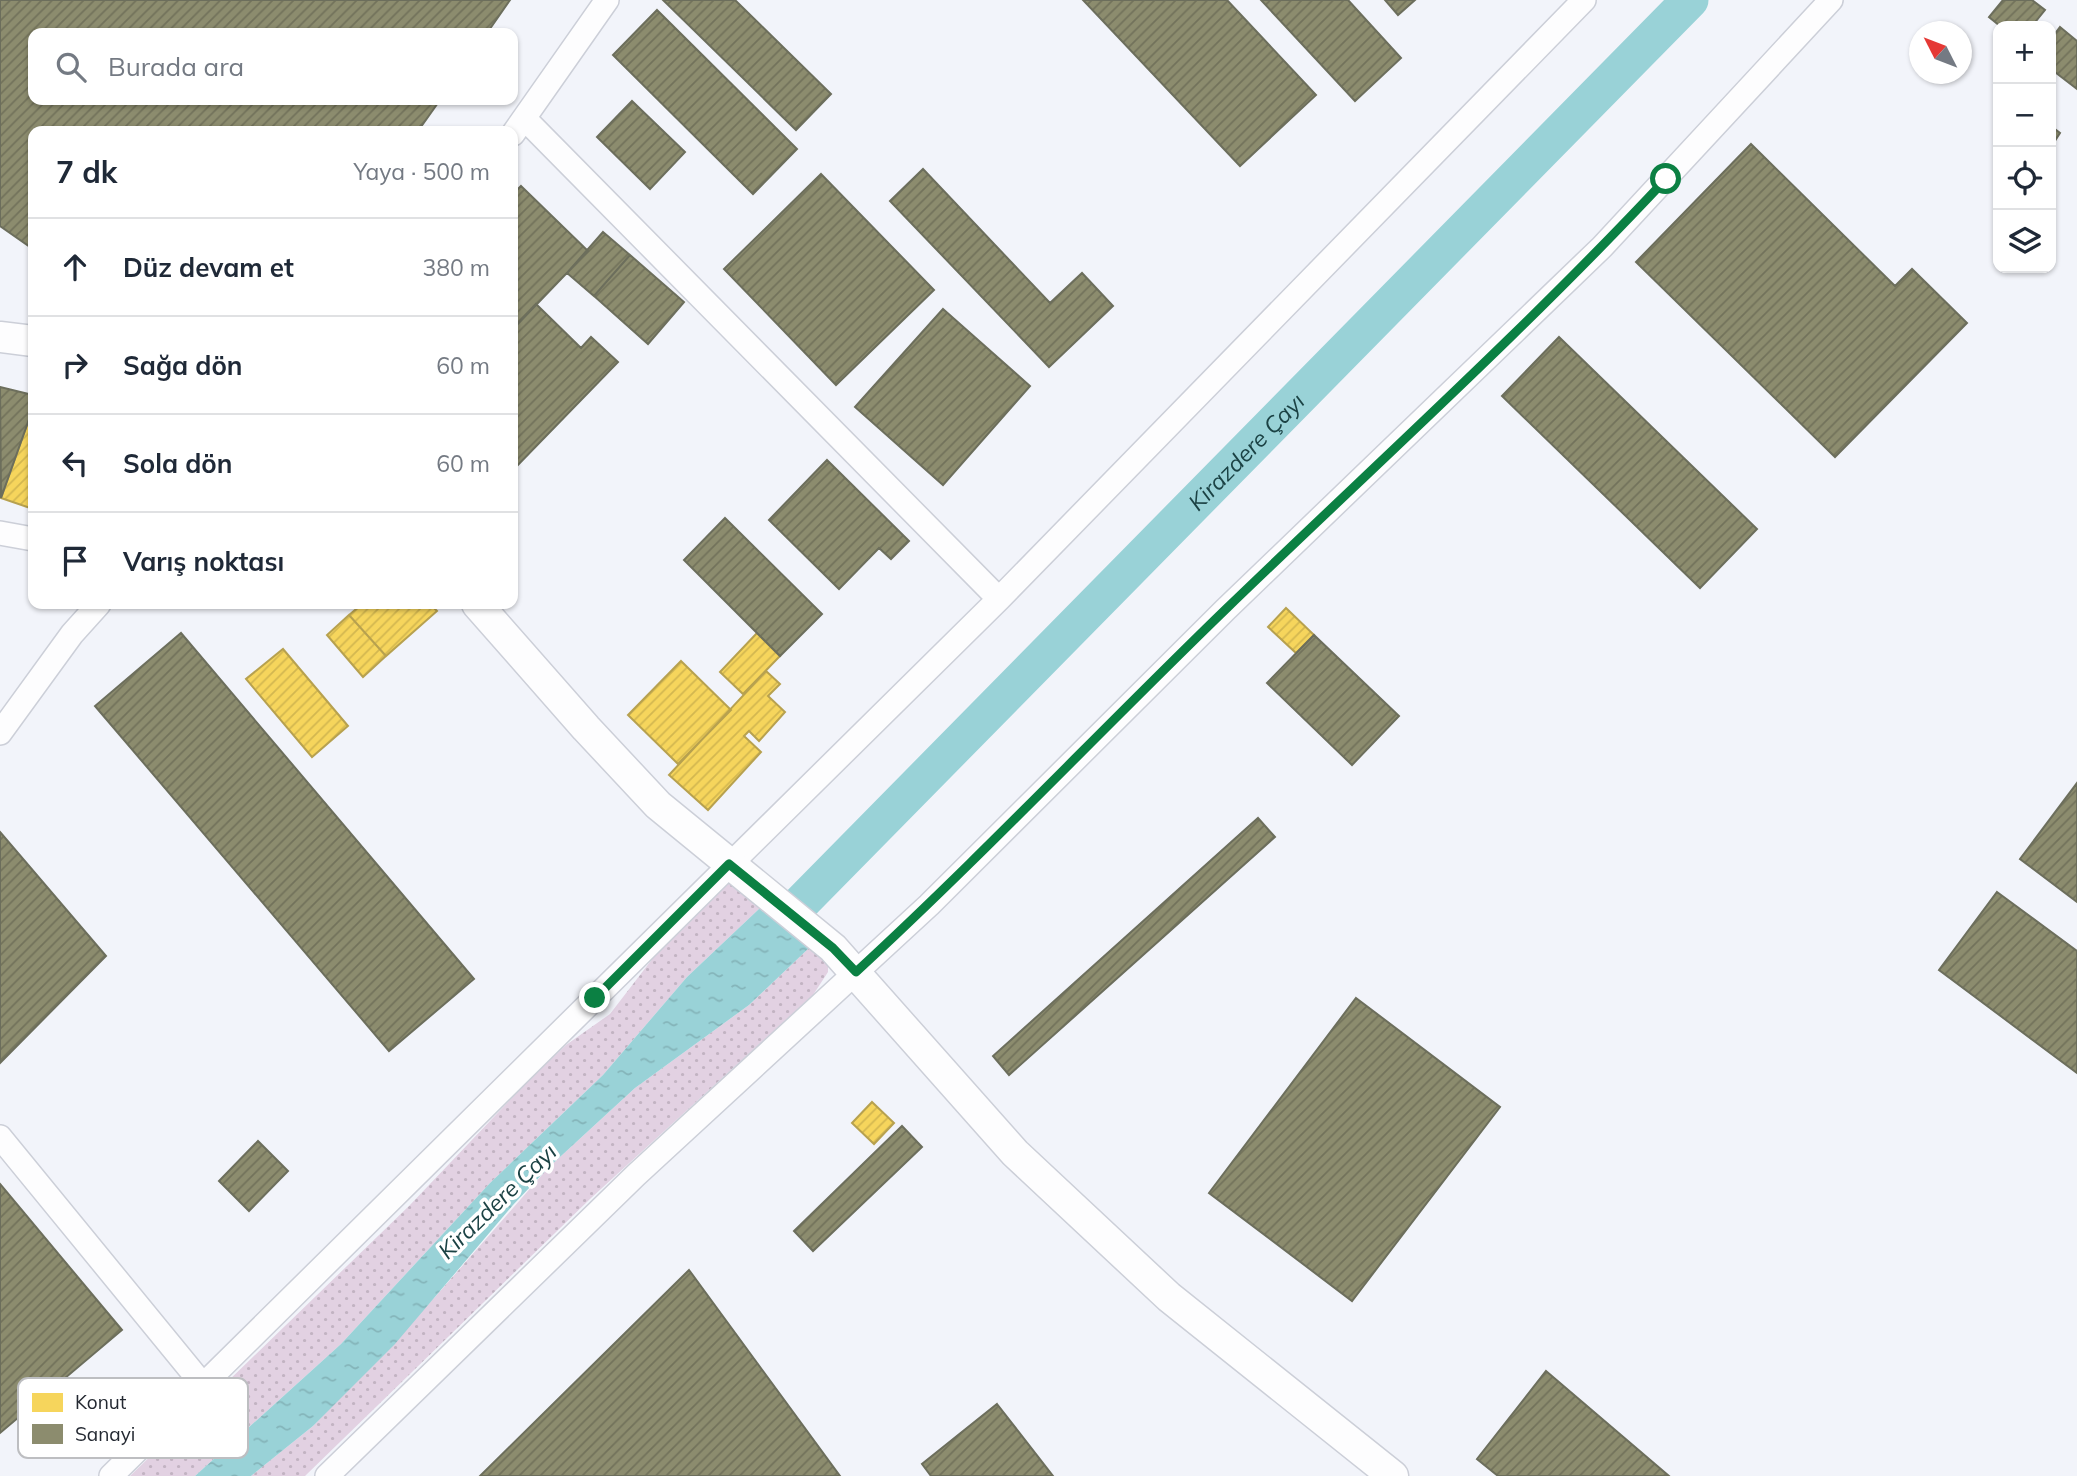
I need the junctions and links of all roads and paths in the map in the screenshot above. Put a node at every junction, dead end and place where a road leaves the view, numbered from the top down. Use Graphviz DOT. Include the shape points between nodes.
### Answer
graph roads {
  1 [pos="607,0"];
  2 [pos="1584,0"];
  3 [pos="1831,0"];
  4 [pos="519,127"];
  5 [pos="0,337"];
  6 [pos="28,340"];
  7 [pos="0,533"];
  8 [pos="28,538"];
  9 [pos="999,599"];
  10 [pos="94,609"];
  11 [pos="481,609"];
  12 [pos="0,733"];
  13 [pos="729,864"];
  14 [pos="856,972"];
  15 [pos="0,1137"];
  16 [pos="197,1378"];
  17 [pos="210,1378"];
  18 [pos="129,1458"];
  19 [pos="111,1476"];
  20 [pos="327,1476"];
  21 [pos="1393,1476"];
  1 -- 4 [label="street"];
  2 -- 9 [label="street"];
  3 -- 14 [label="street" via="1602,247"];
  4 -- 9 [label="street"];
  5 -- 6 [label="street"];
  7 -- 8 [label="street"];
  9 -- 13 [label="street"];
  10 -- 12 [label="street"];
  11 -- 13 [label="street" via="630,776"];
  13 -- 14 [label="street"];
  13 -- 17 [label="street"];
  14 -- 20 [label="street" via="616,1194"];
  14 -- 21 [label="street" via="1015,1153 1116,1249 1169,1297"];
  15 -- 16 [label="street"];
  18 -- 19 [label="street"];
}
